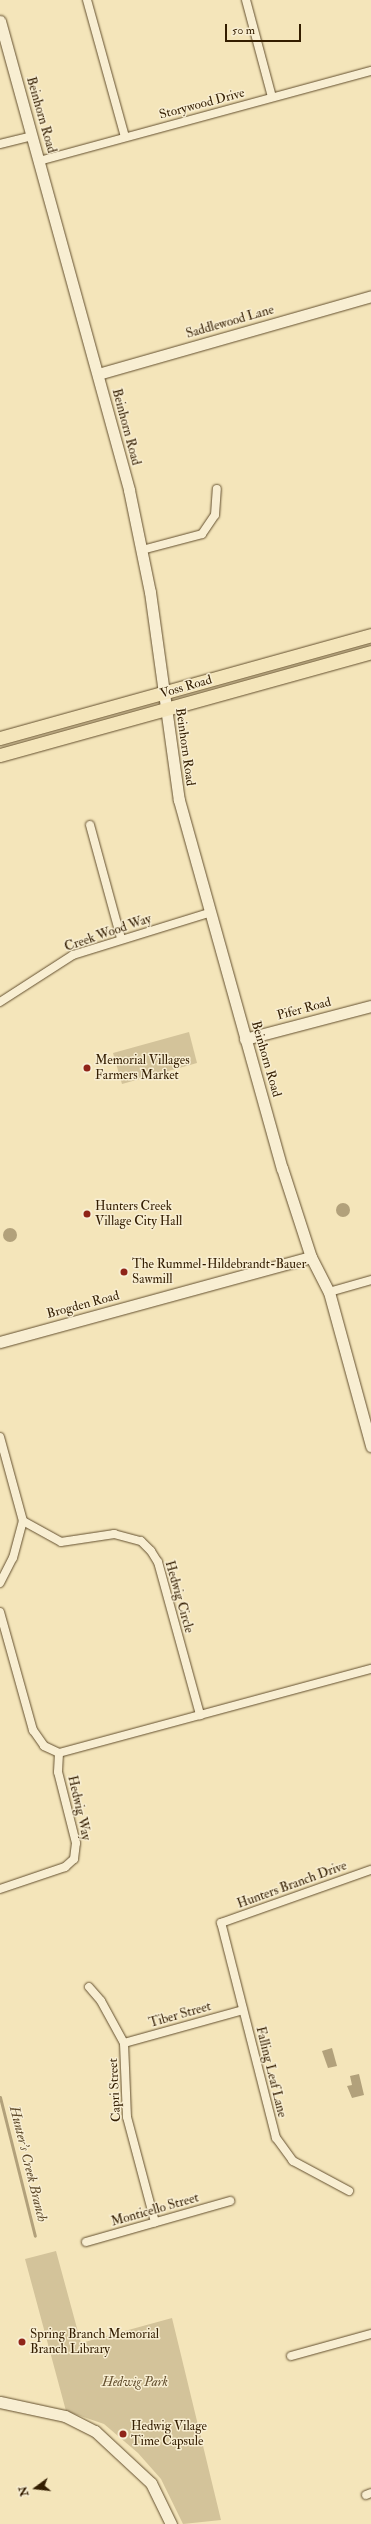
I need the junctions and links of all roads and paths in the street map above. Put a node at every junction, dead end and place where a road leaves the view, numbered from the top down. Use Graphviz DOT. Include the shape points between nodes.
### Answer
graph roads {
  1 [pos="87,0"];
  2 [pos="246,0"];
  3 [pos="0,21"];
  4 [pos="371,71"];
  5 [pos="272,97"];
  6 [pos="32,136"];
  7 [pos="125,137"];
  8 [pos="0,144"];
  9 [pos="40,160"];
  10 [pos="371,296"];
  11 [pos="98,374"];
  12 [pos="217,489"];
  13 [pos="142,550"];
  14 [pos="371,635"];
  15 [pos="371,652"];
  16 [pos="163,694"];
  17 [pos="165,708"];
  18 [pos="0,738"];
  19 [pos="0,755"];
  20 [pos="90,825"];
  21 [pos="209,913"];
  22 [pos="121,938"];
  23 [pos="0,1002"];
  24 [pos="371,1006"];
  25 [pos="245,1039"];
  26 [pos="311,1257"];
  27 [pos="371,1280"];
  28 [pos="329,1292"];
  29 [pos="0,1342"];
  30 [pos="0,1437"];
  31 [pos="371,1446"];
  32 [pos="23,1521"];
  33 [pos="0,1584"];
  34 [pos="0,1612"];
  35 [pos="371,1669"];
  36 [pos="200,1715"];
  37 [pos="59,1753"];
  38 [pos="371,1870"];
  39 [pos="0,1889"];
  40 [pos="221,1923"];
  41 [pos="89,1987"];
  42 [pos="243,2010"];
  43 [pos="124,2043"];
  44 [pos="349,2191"];
  45 [pos="230,2201"];
  46 [pos="155,2222"];
  47 [pos="86,2242"];
  48 [pos="371,2334"];
  49 [pos="291,2356"];
  50 [pos="0,2402"];
  51 [pos="171,2524"];
  1 -- 7 [label="street"];
  2 -- 5 [label="street"];
  3 -- 6 [label="street, Beinhorn Road"];
  4 -- 5 [label="street, Storywood Drive"];
  5 -- 7 [label="street, Storywood Drive"];
  6 -- 8 [label="street"];
  6 -- 9 [label="street, Beinhorn Road"];
  7 -- 9 [label="street, Storywood Drive"];
  9 -- 11 [label="street, Beinhorn Road"];
  10 -- 11 [label="street, Saddlewood Lane"];
  11 -- 13 [label="street, Beinhorn Road"];
  12 -- 13 [label="street" via="215,515 202,534"];
  13 -- 16 [label="street, Beinhorn Road"];
  14 -- 16 [label="main road, Voss Road"];
  15 -- 17 [label="main road, Voss Road"];
  16 -- 17 [label="street, Beinhorn Road"];
  16 -- 18 [label="main road, Voss Road"];
  17 -- 19 [label="main road, Voss Road"];
  17 -- 21 [label="street, Beinhorn Road" via="179,800"];
  20 -- 22 [label="street"];
  21 -- 22 [label="street, Creek Wood Way"];
  21 -- 25 [label="street, Beinhorn Road"];
  22 -- 23 [label="street, Creek Wood Way" via="73,955"];
  24 -- 25 [label="street, Pifer Road"];
  25 -- 26 [label="street, Beinhorn Road"];
  26 -- 28 [label="street, Beinhorn Road"];
  26 -- 29 [label="street, Brogden Road"];
  27 -- 28 [label="street"];
  28 -- 31 [label="street, Beinhorn Road"];
  30 -- 32 [label="street"];
  32 -- 33 [label="street" via="13,1558"];
  32 -- 36 [label="street, Hedwig Circle" via="61,1542 114,1534 141,1541 151,1551 158,1562"];
  34 -- 37 [label="street" via="33,1730 44,1746"];
  35 -- 36 [label="street"];
  36 -- 37 [label="street"];
  37 -- 39 [label="street, Hedwig Way" via="58,1772 76,1843 74,1859 65,1867"];
  38 -- 40 [label="street, Hunters Branch Drive"];
  40 -- 42 [label="street, Falling Leaf Lane"];
  41 -- 43 [label="street, Capri Street" via="104,2006"];
  42 -- 43 [label="street, Tiber Street"];
  42 -- 44 [label="street, Falling Leaf Lane" via="276,2138 293,2161"];
  43 -- 46 [label="street, Capri Street" via="127,2117"];
  45 -- 46 [label="street, Monticello Street"];
  46 -- 47 [label="street, Monticello Street"];
  48 -- 49 [label="street"];
  50 -- 51 [label="street" via="65,2416 95,2432 151,2484"];
}
